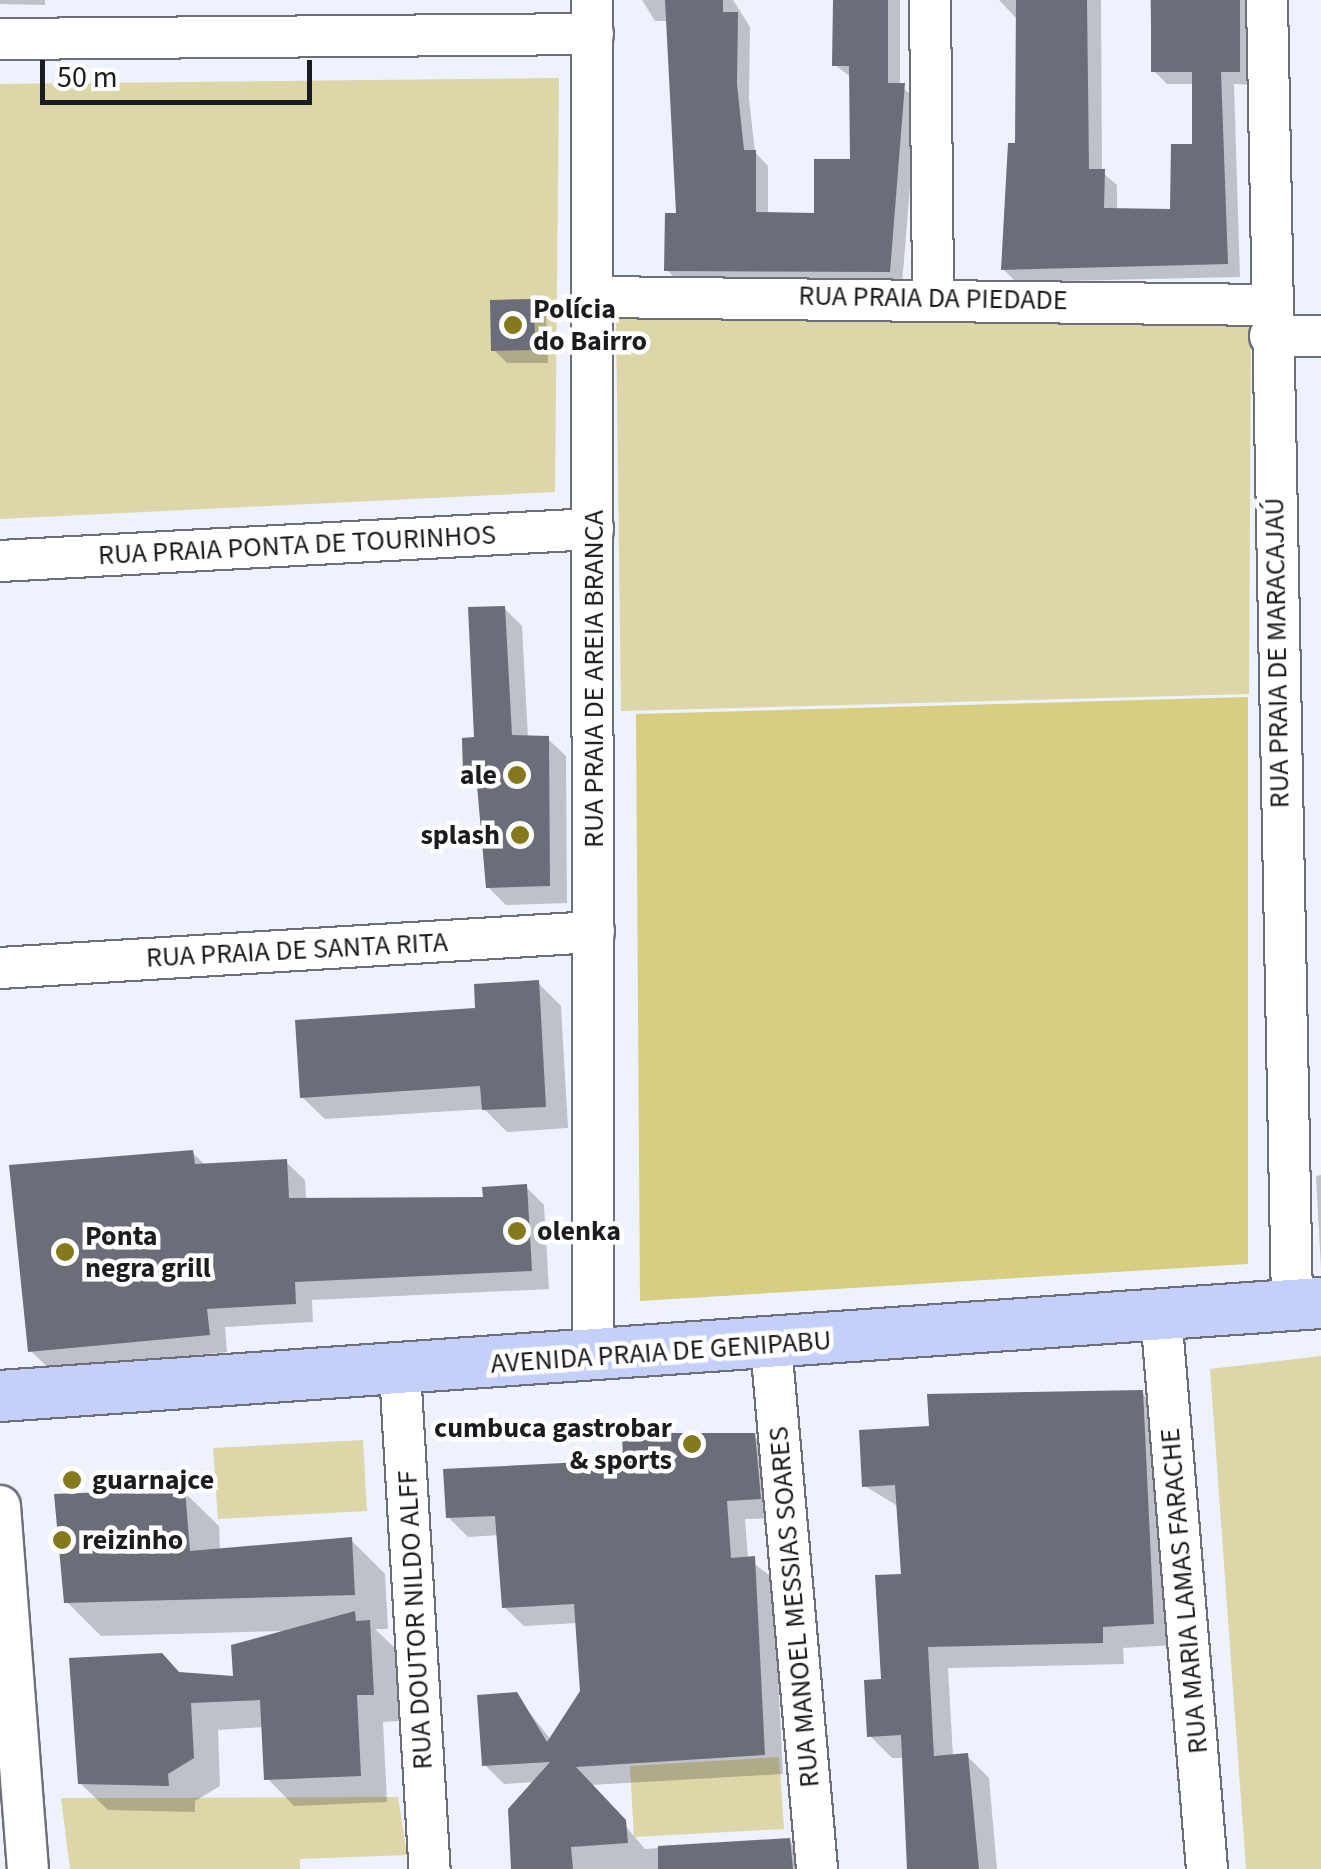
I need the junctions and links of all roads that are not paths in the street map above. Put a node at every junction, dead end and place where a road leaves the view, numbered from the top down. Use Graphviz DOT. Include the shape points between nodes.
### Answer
graph roads {
  1 [pos="930,0"];
  2 [pos="1267,0"];
  3 [pos="593,17"];
  4 [pos="0,39"];
  5 [pos="932,295"];
  6 [pos="596,297"];
  7 [pos="1270,320"];
  8 [pos="1321,336"];
  9 [pos="593,529"];
  10 [pos="0,561"];
  11 [pos="594,932"];
  12 [pos="0,968"];
  13 [pos="1307,1304"];
  14 [pos="1161,1314"];
  15 [pos="771,1345"];
  16 [pos="593,1358"];
  17 [pos="400,1370"];
  18 [pos="0,1396"];
  19 [pos="0,1506"];
  20 [pos="28,1869"];
  21 [pos="430,1869"];
  22 [pos="817,1869"];
  23 [pos="1207,1869"];
  1 -- 5 [label="street"];
  2 -- 7 [label="street, RUA PRAIA DE MARACAJAÚ"];
  3 -- 4 [label="street"];
  3 -- 6 [label="street, RUA PRAIA DE AREIA BRANCA"];
  5 -- 6 [label="street, RUA PRAIA DA PIEDADE"];
  5 -- 7 [label="street, RUA PRAIA DA PIEDADE"];
  6 -- 9 [label="street, RUA PRAIA DE AREIA BRANCA"];
  7 -- 8 [label="street, RUA PRAIA DA PIEDADE"];
  7 -- 13 [label="street, RUA PRAIA DE MARACAJAÚ"];
  9 -- 10 [label="street, RUA PRAIA PONTA DE TOURINHOS"];
  9 -- 11 [label="street, RUA PRAIA DE AREIA BRANCA"];
  11 -- 12 [label="street, RUA PRAIA DE SANTA RITA"];
  11 -- 16 [label="street, RUA PRAIA DE AREIA BRANCA"];
  13 -- 14 [label="main road, AVENIDA PRAIA DE GENIPABU"];
  14 -- 15 [label="main road, AVENIDA PRAIA DE GENIPABU"];
  14 -- 23 [label="street, RUA MARIA LAMAS FARACHE"];
  15 -- 16 [label="main road, AVENIDA PRAIA DE GENIPABU"];
  15 -- 22 [label="street, RUA MANOEL MESSIAS SOARES"];
  16 -- 17 [label="main road, AVENIDA PRAIA DE GENIPABU"];
  17 -- 18 [label="main road, AVENIDA PRAIA DE GENIPABU"];
  17 -- 21 [label="street, RUA DOUTOR NILDO ALFF"];
  19 -- 20 [label="street"];
}
